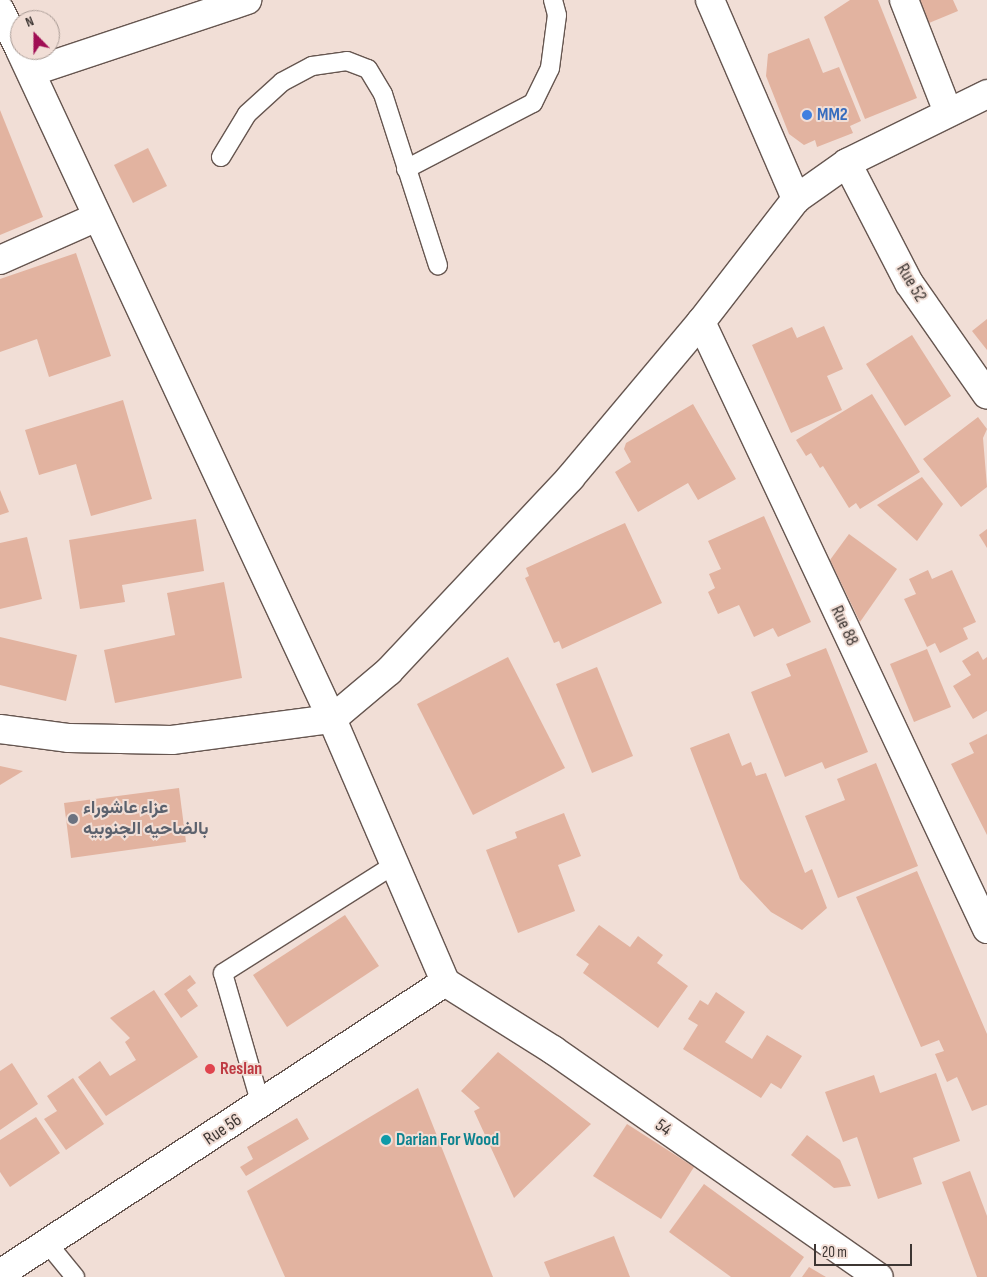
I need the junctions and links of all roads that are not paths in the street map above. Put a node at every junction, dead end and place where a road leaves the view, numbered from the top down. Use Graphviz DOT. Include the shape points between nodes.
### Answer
graph roads {
  1 [pos="247,0"];
  2 [pos="552,0"];
  3 [pos="710,0"];
  4 [pos="904,0"];
  5 [pos="0,10"];
  6 [pos="10,30"];
  7 [pos="60,48"];
  8 [pos="25,60"];
  9 [pos="987,94"];
  10 [pos="948,112"];
  11 [pos="221,157"];
  12 [pos="847,163"];
  13 [pos="406,169"];
  14 [pos="796,199"];
  15 [pos="97,217"];
  16 [pos="0,260"];
  17 [pos="438,265"];
  18 [pos="701,322"];
  19 [pos="987,395"];
  20 [pos="332,719"];
  21 [pos="0,729"];
  22 [pos="394,865"];
  23 [pos="987,929"];
  24 [pos="445,982"];
  25 [pos="261,1105"];
  26 [pos="48,1244"];
  27 [pos="0,1274"];
  28 [pos="75,1277"];
  29 [pos="879,1277"];
  1 -- 7 [label="street"];
  2 -- 13 [label="lane" via="557,14 550,68 533,103"];
  3 -- 14 [label="street"];
  4 -- 10 [label="street"];
  5 -- 6 [label="street"];
  8 -- 15 [label="street"];
  9 -- 10 [label="street"];
  10 -- 12 [label="street"];
  11 -- 13 [label="lane" via="247,114 282,82 312,66 347,61 368,69 383,94"];
  12 -- 14 [label="street"];
  12 -- 19 [label="street, Rue 52" via="909,283"];
  13 -- 17 [label="lane"];
  14 -- 18 [label="street"];
  15 -- 16 [label="street"];
  15 -- 20 [label="street"];
  18 -- 20 [label="street" via="563,485 389,671"];
  18 -- 23 [label="street, Rue 88"];
  20 -- 21 [label="street" via="172,740 70,738"];
  20 -- 22 [label="street"];
  22 -- 24 [label="street"];
  22 -- 25 [label="lane" via="223,973"];
  24 -- 25 [label="street, Rue 56"];
  24 -- 29 [label="street, 54" via="553,1050"];
  25 -- 26 [label="street, Rue 56"];
  26 -- 27 [label="street, Rue 56"];
  26 -- 28 [label="lane"];
}
